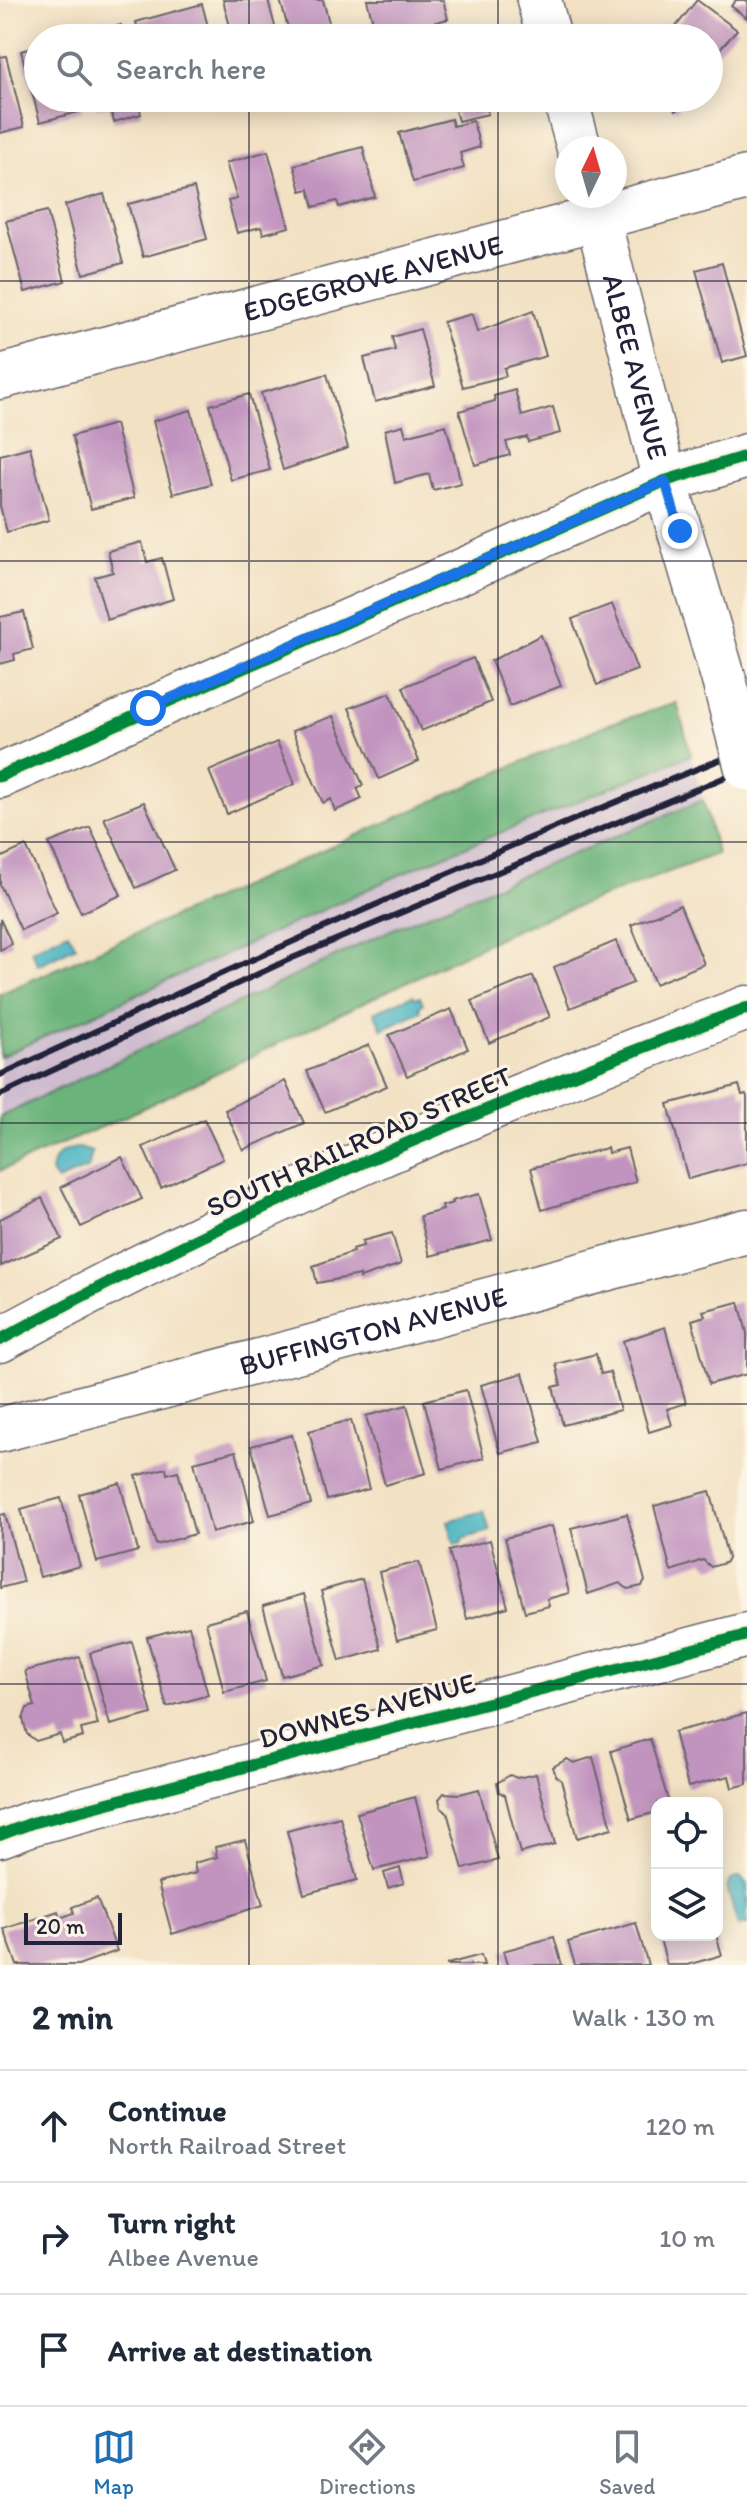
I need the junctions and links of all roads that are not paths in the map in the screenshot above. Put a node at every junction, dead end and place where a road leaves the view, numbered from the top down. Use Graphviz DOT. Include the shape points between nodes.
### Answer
graph roads {
  1 [pos="539,0"];
  2 [pos="545,24"];
  3 [pos="569,112"];
  4 [pos="576,136"];
  5 [pos="747,178"];
  6 [pos="627,202"];
  7 [pos="595,208"];
  8 [pos="0,377"];
  9 [pos="747,456"];
  10 [pos="665,481"];
  11 [pos="747,768"];
  12 [pos="0,776"];
  13 [pos="747,1008"];
  14 [pos="747,1231"];
  15 [pos="0,1340"];
  16 [pos="0,1430"];
  17 [pos="747,1635"];
  18 [pos="0,1835"];
  1 -- 2 [label="street"];
  3 -- 4 [label="street"];
  5 -- 6 [label="street, EDGEGROVE AVENUE"];
  7 -- 8 [label="street, EDGEGROVE AVENUE"];
  7 -- 10 [label="street, ALBEE AVENUE"];
  9 -- 10 [label="street"];
  10 -- 11 [label="street, ALBEE AVENUE, bridge"];
  10 -- 12 [label="street"];
  13 -- 15 [label="street, SOUTH RAILROAD STREET" via="455,1121 255,1210"];
  14 -- 16 [label="street, BUFFINGTON AVENUE"];
  17 -- 18 [label="street, DOWNES AVENUE"];
}
